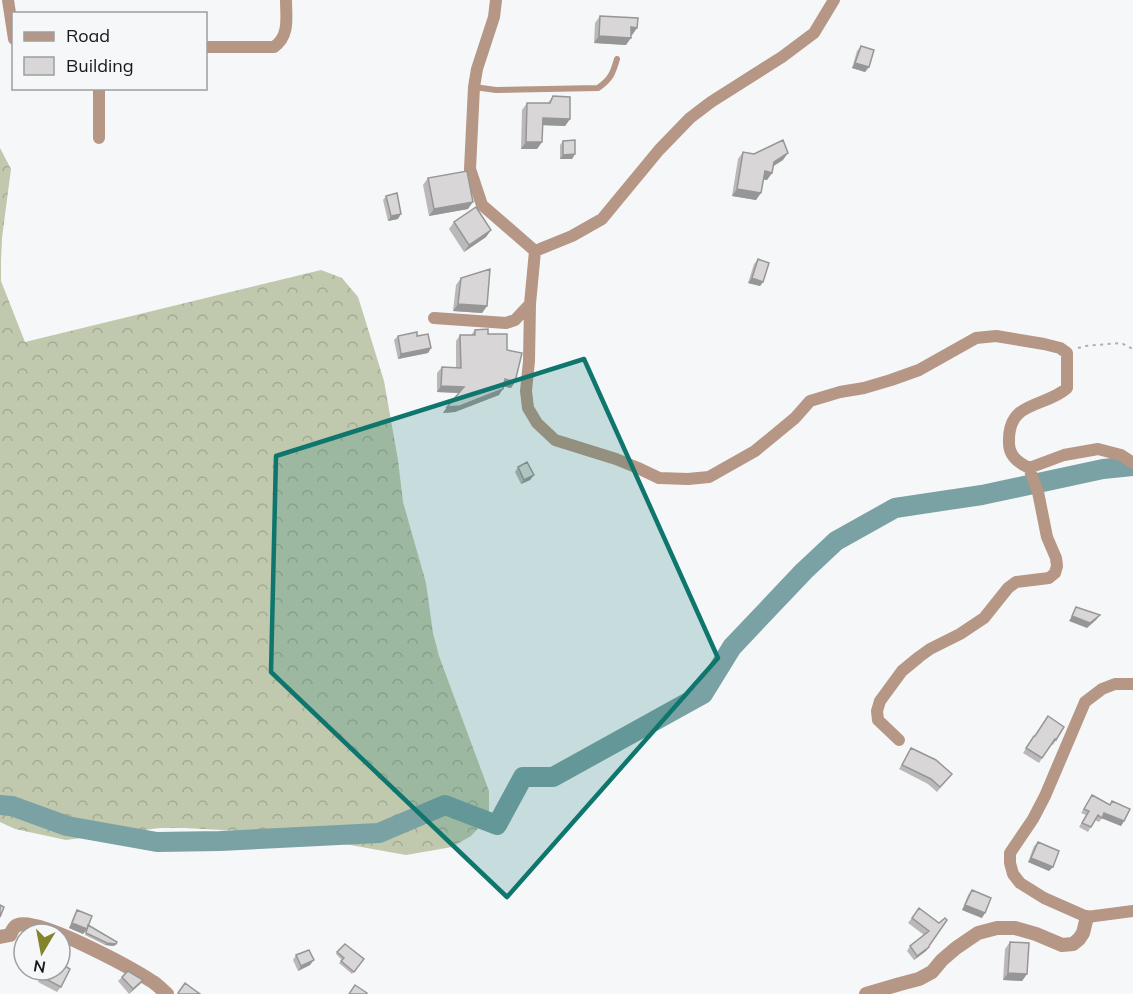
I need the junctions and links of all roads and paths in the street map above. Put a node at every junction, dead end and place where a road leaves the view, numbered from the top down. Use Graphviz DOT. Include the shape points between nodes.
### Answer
graph roads {
  1 [pos="8,0"];
  2 [pos="286,0"];
  3 [pos="496,0"];
  4 [pos="834,0"];
  5 [pos="12,26"];
  6 [pos="207,47"];
  7 [pos="617,59"];
  8 [pos="474,87"];
  9 [pos="99,90"];
  10 [pos="99,138"];
  11 [pos="535,251"];
  12 [pos="530,304"];
  13 [pos="434,318"];
  14 [pos="1133,349"];
  15 [pos="1068,356"];
  16 [pos="1133,463"];
  17 [pos="1029,468"];
  18 [pos="1133,684"];
  19 [pos="899,740"];
  20 [pos="1133,912"];
  21 [pos="1087,917"];
  22 [pos="0,937"];
  23 [pos="167,994"];
  24 [pos="866,994"];
  1 -- 5 [label="street"];
  2 -- 6 [label="street" via="286,32 274,47"];
  3 -- 8 [label="street"];
  4 -- 11 [label="street" via="814,33 690,118 602,219"];
  7 -- 8 [label="lane" via="612,74 598,88"];
  8 -- 11 [label="street" via="470,169 483,205"];
  9 -- 10 [label="street"];
  11 -- 12 [label="street"];
  12 -- 13 [label="street" via="515,320 506,323"];
  12 -- 15 [label="street" via="526,391 528,408 537,423 555,440 616,459 659,478 709,477 755,451 810,401 919,370 976,338 996,336 1044,344 1060,348"];
  14 -- 15 [label="path" via="1121,343 1085,346"];
  15 -- 17 [label="street" via="1067,388 1032,404 1011,423 1008,447 1018,463"];
  16 -- 17 [label="street" via="1122,455 1098,449"];
  17 -- 19 [label="street" via="1056,558 1055,573 1049,578 1016,582 984,618 930,649 902,671 877,711 878,720"];
  18 -- 21 [label="street" via="1102,688 1085,702 1045,796 1010,853 1013,874 1020,883"];
  20 -- 21 [label="street"];
  21 -- 24 [label="street" via="1083,933 1073,944 1062,945 1016,928 997,928 978,933 920,980"];
  22 -- 23 [label="street" via="10,935 21,924 67,936 157,984"];
}
